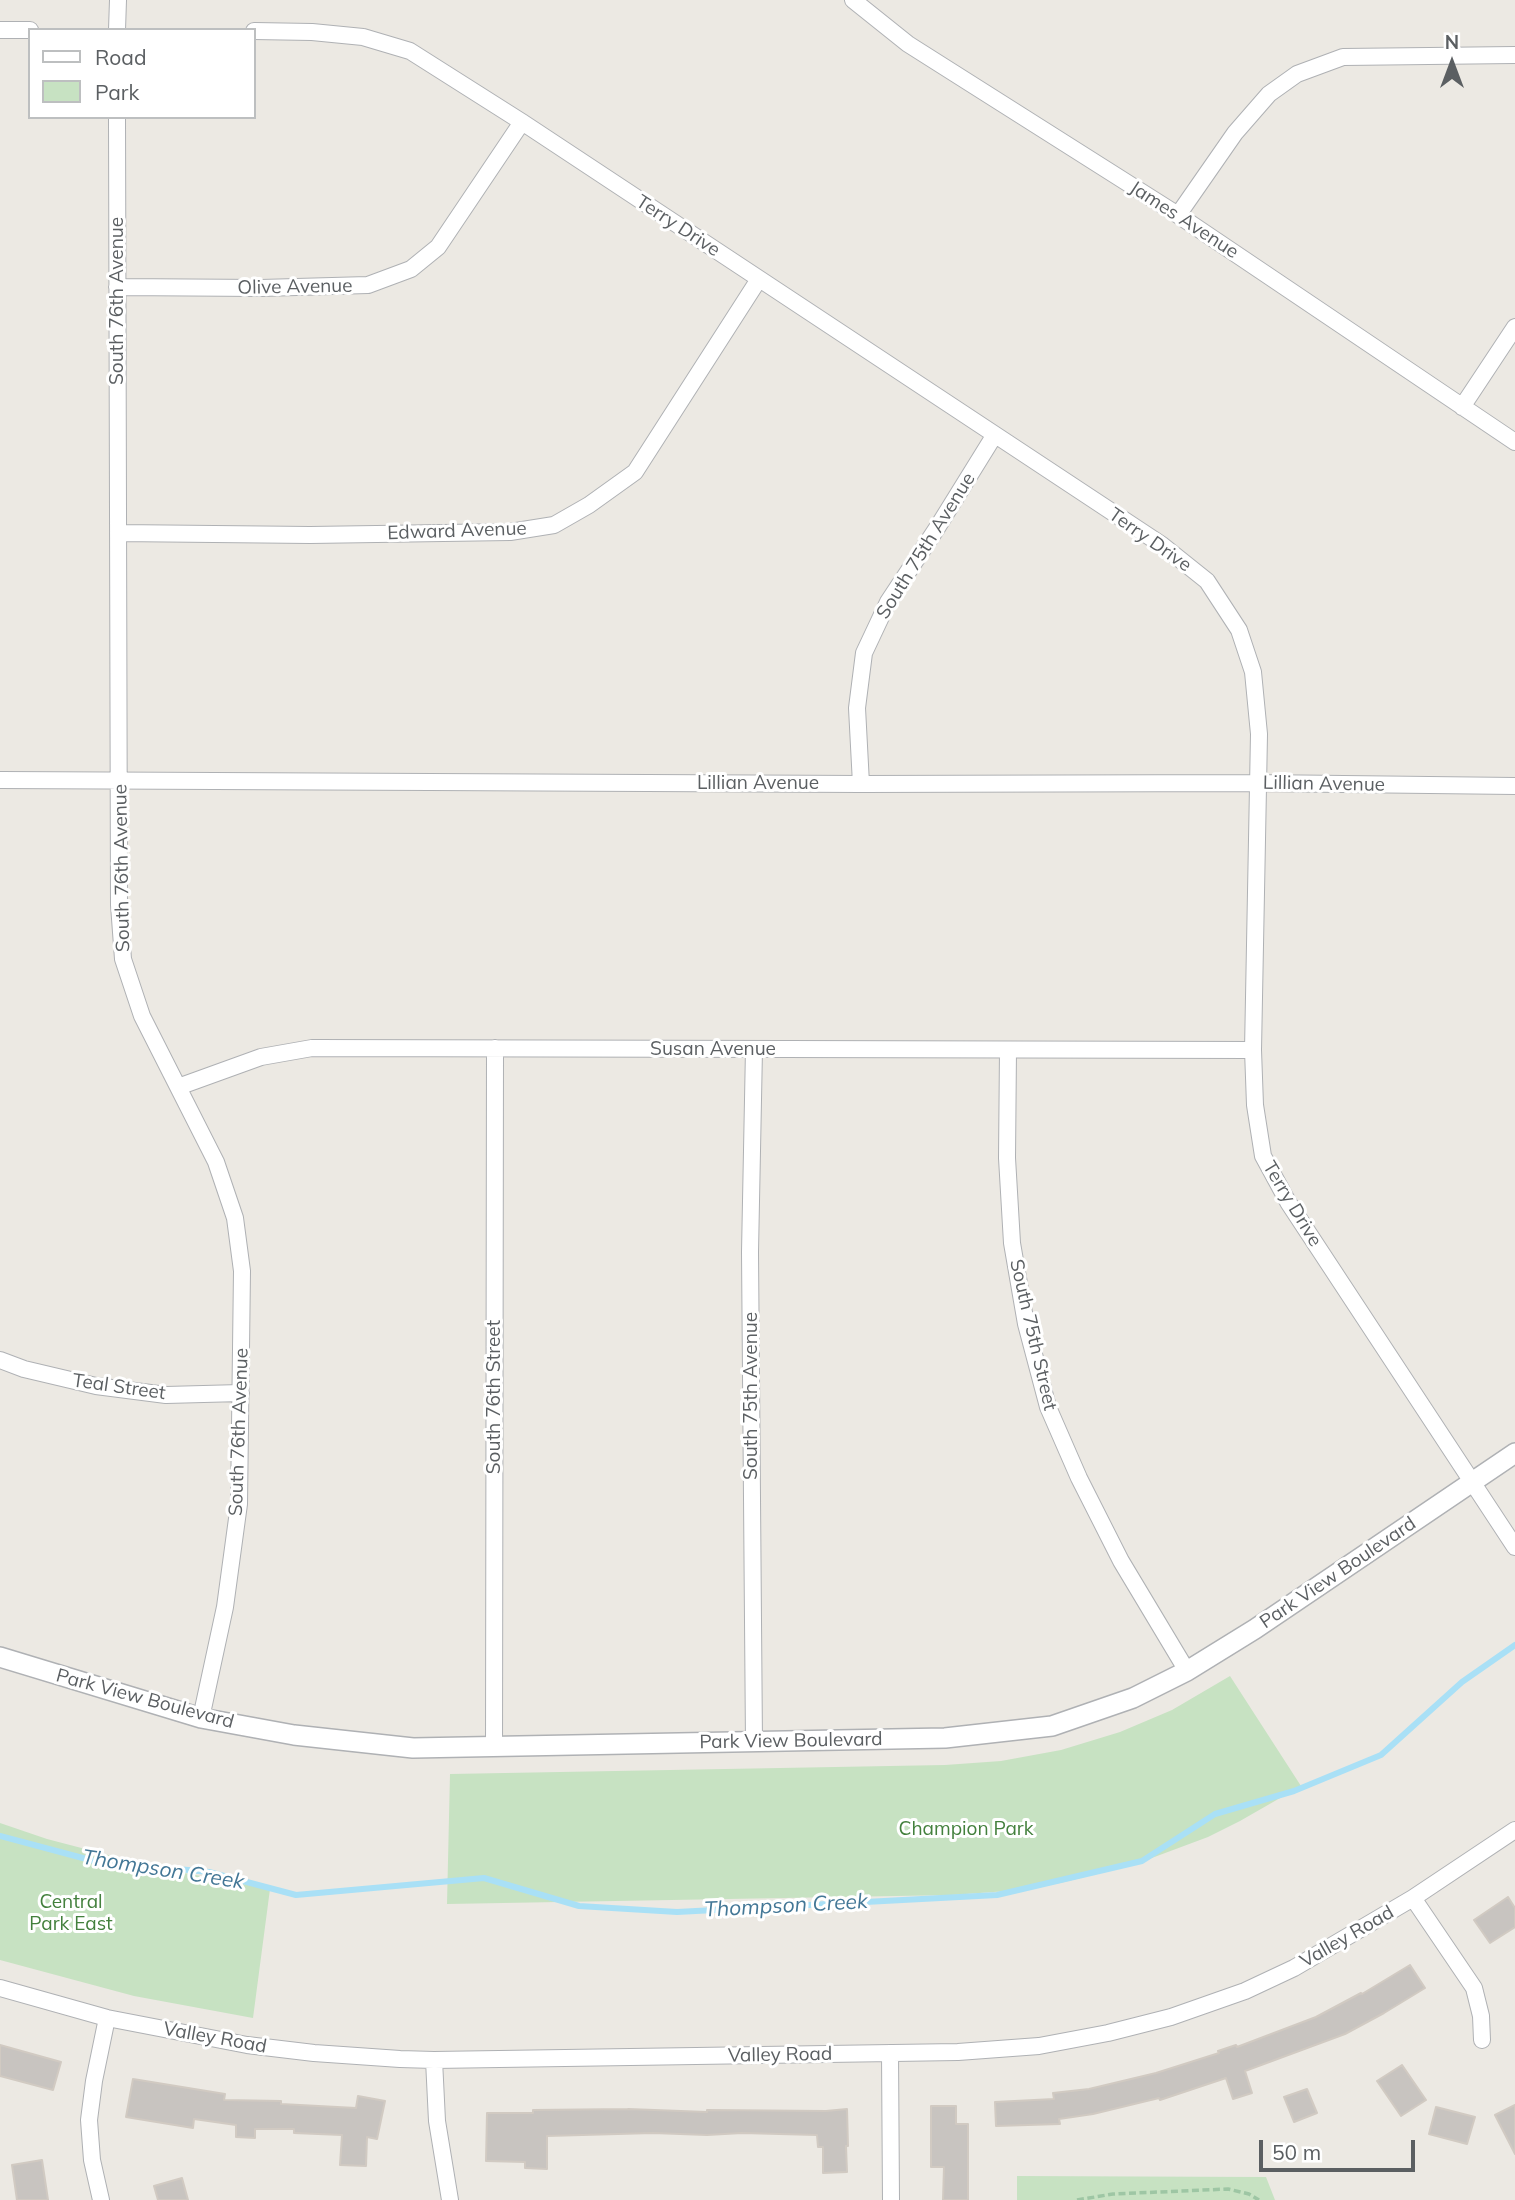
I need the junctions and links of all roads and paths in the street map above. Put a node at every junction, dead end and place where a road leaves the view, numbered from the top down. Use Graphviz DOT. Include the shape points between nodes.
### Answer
graph roads {
  1 [pos="118,0"];
  2 [pos="853,0"];
  3 [pos="117,28"];
  4 [pos="0,30"];
  5 [pos="28,30"];
  6 [pos="256,31"];
  7 [pos="1515,55"];
  8 [pos="117,119"];
  9 [pos="522,122"];
  10 [pos="1178,215"];
  11 [pos="759,279"];
  12 [pos="117,287"];
  13 [pos="1515,327"];
  14 [pos="1462,407"];
  15 [pos="994,436"];
  16 [pos="1515,442"];
  17 [pos="118,533"];
  18 [pos="0,780"];
  19 [pos="120,780"];
  20 [pos="1258,783"];
  21 [pos="861,784"];
  22 [pos="1515,786"];
  23 [pos="495,1048"];
  24 [pos="754,1049"];
  25 [pos="1008,1050"];
  26 [pos="1253,1050"];
  27 [pos="178,1087"];
  28 [pos="0,1360"];
  29 [pos="242,1393"];
  30 [pos="1515,1453"];
  31 [pos="1472,1482"];
  32 [pos="1515,1546"];
  33 [pos="0,1657"];
  34 [pos="1187,1671"];
  35 [pos="201,1718"];
  36 [pos="754,1742"];
  37 [pos="494,1747"];
  38 [pos="1515,1830"];
  39 [pos="1413,1898"];
  40 [pos="0,1988"];
  41 [pos="107,2018"];
  42 [pos="1482,2040"];
  43 [pos="890,2053"];
  44 [pos="434,2060"];
  45 [pos="101,2200"];
  46 [pos="450,2200"];
  47 [pos="891,2200"];
  48 [pos="1077,2200"];
  49 [pos="1259,2200"];
  1 -- 3 [label="street"];
  2 -- 10 [label="street, James Avenue" via="908,44"];
  4 -- 5 [label="street"];
  6 -- 9 [label="street, Terry Drive" via="363,37 410,51"];
  7 -- 10 [label="street" via="1343,57 1297,74 1269,94 1236,133"];
  8 -- 12 [label="street, South 76th Avenue"];
  9 -- 11 [label="street, Terry Drive"];
  9 -- 12 [label="street, Olive Avenue" via="439,247 411,269 368,285"];
  10 -- 14 [label="street, James Avenue"];
  11 -- 15 [label="street, Terry Drive"];
  11 -- 17 [label="street, Edward Avenue" via="635,472 554,525 510,532"];
  12 -- 17 [label="street, South 76th Avenue"];
  13 -- 14 [label="street"];
  14 -- 16 [label="street, James Avenue"];
  15 -- 20 [label="street, Terry Drive" via="1162,545 1207,581 1239,630 1253,672"];
  15 -- 21 [label="street, South 75th Avenue" via="888,602 864,653 857,708"];
  17 -- 19 [label="street, South 76th Avenue"];
  18 -- 19 [label="street, Lillian Avenue"];
  19 -- 21 [label="street, Lillian Avenue"];
  19 -- 27 [label="street, South 76th Avenue" via="123,959 142,1016"];
  20 -- 21 [label="street, Lillian Avenue"];
  20 -- 22 [label="street, Lillian Avenue"];
  20 -- 26 [label="street, Terry Drive"];
  23 -- 24 [label="street, Susan Avenue"];
  23 -- 27 [label="street, Susan Avenue" via="312,1048 261,1057"];
  23 -- 37 [label="street, South 76th Street"];
  24 -- 25 [label="street, Susan Avenue"];
  24 -- 36 [label="street, South 75th Avenue" via="750,1252"];
  25 -- 26 [label="street, Susan Avenue"];
  25 -- 34 [label="street, South 75th Street" via="1012,1243 1026,1324 1048,1407 1121,1561"];
  26 -- 31 [label="street, Terry Drive" via="1263,1156 1287,1202"];
  27 -- 29 [label="street, South 76th Avenue" via="216,1162 235,1219 242,1271"];
  28 -- 29 [label="street, Teal Street" via="96,1386 166,1395"];
  29 -- 35 [label="street, South 76th Avenue" via="239,1504 225,1607"];
  30 -- 31 [label="street, Park View Boulevard"];
  31 -- 32 [label="street, Terry Drive"];
  31 -- 34 [label="street, Park View Boulevard"];
  33 -- 35 [label="street, Park View Boulevard"];
  34 -- 36 [label="street, Park View Boulevard" via="1133,1698 1052,1726 945,1738"];
  35 -- 37 [label="street, Park View Boulevard" via="295,1735 413,1748"];
  36 -- 37 [label="street, Park View Boulevard"];
  38 -- 39 [label="street, Valley Road"];
  39 -- 42 [label="street" via="1474,1988"];
  39 -- 43 [label="street, Valley Road" via="1294,1968 1171,2017 1039,2046"];
  40 -- 41 [label="street, Valley Road"];
  41 -- 44 [label="street, Valley Road" via="247,2045"];
  41 -- 45 [label="street" via="89,2120"];
  43 -- 44 [label="street, Valley Road"];
  43 -- 47 [label="street"];
  44 -- 46 [label="street" via="437,2121"];
  48 -- 49 [label="path" via="1228,2189"];
}
